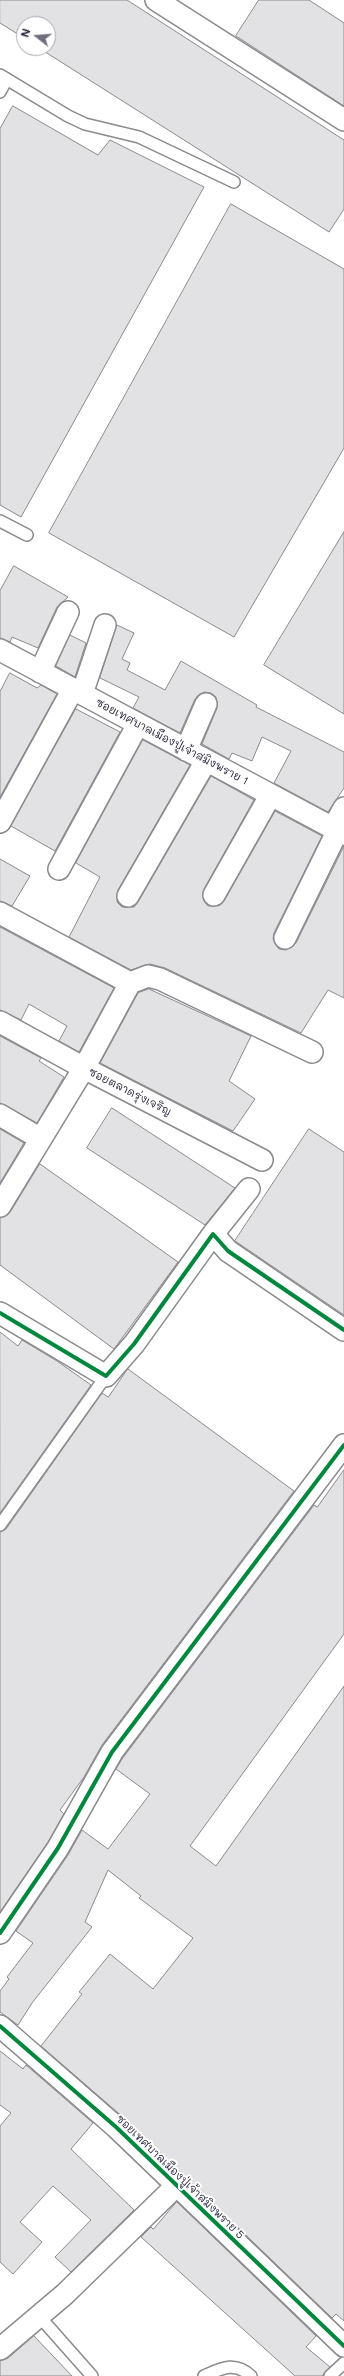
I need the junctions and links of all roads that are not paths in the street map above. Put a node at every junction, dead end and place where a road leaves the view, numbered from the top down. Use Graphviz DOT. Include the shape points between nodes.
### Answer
graph roads {
  1 [pos="156,0"];
  2 [pos="4,77"];
  3 [pos="0,92"];
  4 [pos="344,120"];
  5 [pos="234,182"];
  6 [pos="0,521"];
  7 [pos="27,535"];
  8 [pos="68,612"];
  9 [pos="105,625"];
  10 [pos="3,658"];
  11 [pos="40,672"];
  12 [pos="77,691"];
  13 [pos="206,704"];
  14 [pos="138,724"];
  15 [pos="186,750"];
  16 [pos="206,761"];
  17 [pos="270,796"];
  18 [pos="344,808"];
  19 [pos="0,822"];
  20 [pos="338,831"];
  21 [pos="58,869"];
  22 [pos="214,895"];
  23 [pos="128,896"];
  24 [pos="0,914"];
  25 [pos="285,938"];
  26 [pos="130,983"];
  27 [pos="0,1022"];
  28 [pos="312,1052"];
  29 [pos="84,1068"];
  30 [pos="0,1115"];
  31 [pos="41,1139"];
  32 [pos="262,1160"];
  33 [pos="249,1189"];
  34 [pos="0,1206"];
  35 [pos="213,1234"];
  36 [pos="0,1313"];
  37 [pos="344,1330"];
  38 [pos="106,1376"];
  39 [pos="344,1445"];
  40 [pos="0,1525"];
  41 [pos="0,1933"];
  42 [pos="0,2026"];
  43 [pos="176,2186"];
  44 [pos="39,2316"];
  45 [pos="344,2346"];
  46 [pos="0,2349"];
  47 [pos="344,2363"];
  48 [pos="92,2376"];
  49 [pos="204,2376"];
  50 [pos="251,2376"];
  51 [pos="330,2376"];
  1 -- 4 [label="street"];
  2 -- 3 [label="lane"];
  2 -- 5 [label="lane" via="85,124 139,137"];
  6 -- 7 [label="lane"];
  8 -- 11 [label="street"];
  9 -- 12 [label="street"];
  10 -- 11 [label="street, ซอยเทศบาลเมืองปู่เจ้าสมิงพราย 1"];
  11 -- 12 [label="street, ซอยเทศบาลเมืองปู่เจ้าสมิงพราย 1"];
  12 -- 14 [label="street, ซอยเทศบาลเมืองปู่เจ้าสมิงพราย 1"];
  12 -- 19 [label="street"];
  13 -- 15 [label="street"];
  14 -- 15 [label="street, ซอยเทศบาลเมืองปู่เจ้าสมิงพราย 1"];
  14 -- 21 [label="street"];
  15 -- 16 [label="street, ซอยเทศบาลเมืองปู่เจ้าสมิงพราย 1"];
  16 -- 17 [label="street, ซอยเทศบาลเมืองปู่เจ้าสมิงพราย 1"];
  16 -- 23 [label="street"];
  17 -- 20 [label="street, ซอยเทศบาลเมืองปู่เจ้าสมิงพราย 1"];
  17 -- 22 [label="street"];
  18 -- 20 [label="street"];
  20 -- 25 [label="street"];
  24 -- 26 [label="street"];
  26 -- 28 [label="street" via="148,976 160,979"];
  26 -- 29 [label="street"];
  27 -- 29 [label="street, ซอยตลาดรุ่งเจริญ"];
  29 -- 31 [label="street"];
  29 -- 32 [label="street, ซอยตลาดรุ่งเจริญ"];
  30 -- 31 [label="street"];
  31 -- 34 [label="street"];
  33 -- 35 [label="street"];
  35 -- 37 [label="street" via="228,1251"];
  35 -- 38 [label="street" via="134,1344"];
  36 -- 38 [label="street"];
  38 -- 40 [label="lane"];
  39 -- 41 [label="street" via="112,1752 58,1848"];
  42 -- 43 [label="street, ซอยเทศบาลเมืองปู่เจ้าสมิงพราย 5" via="116,2127"];
  43 -- 44 [label="street"];
  43 -- 45 [label="street, ซอยเทศบาลเมืองปู่เจ้าสมิงพราย 5"];
  44 -- 46 [label="street"];
  44 -- 48 [label="lane"];
  47 -- 51 [label="lane"];
  49 -- 50 [label="lane" via="231,2366 244,2370"];
}
